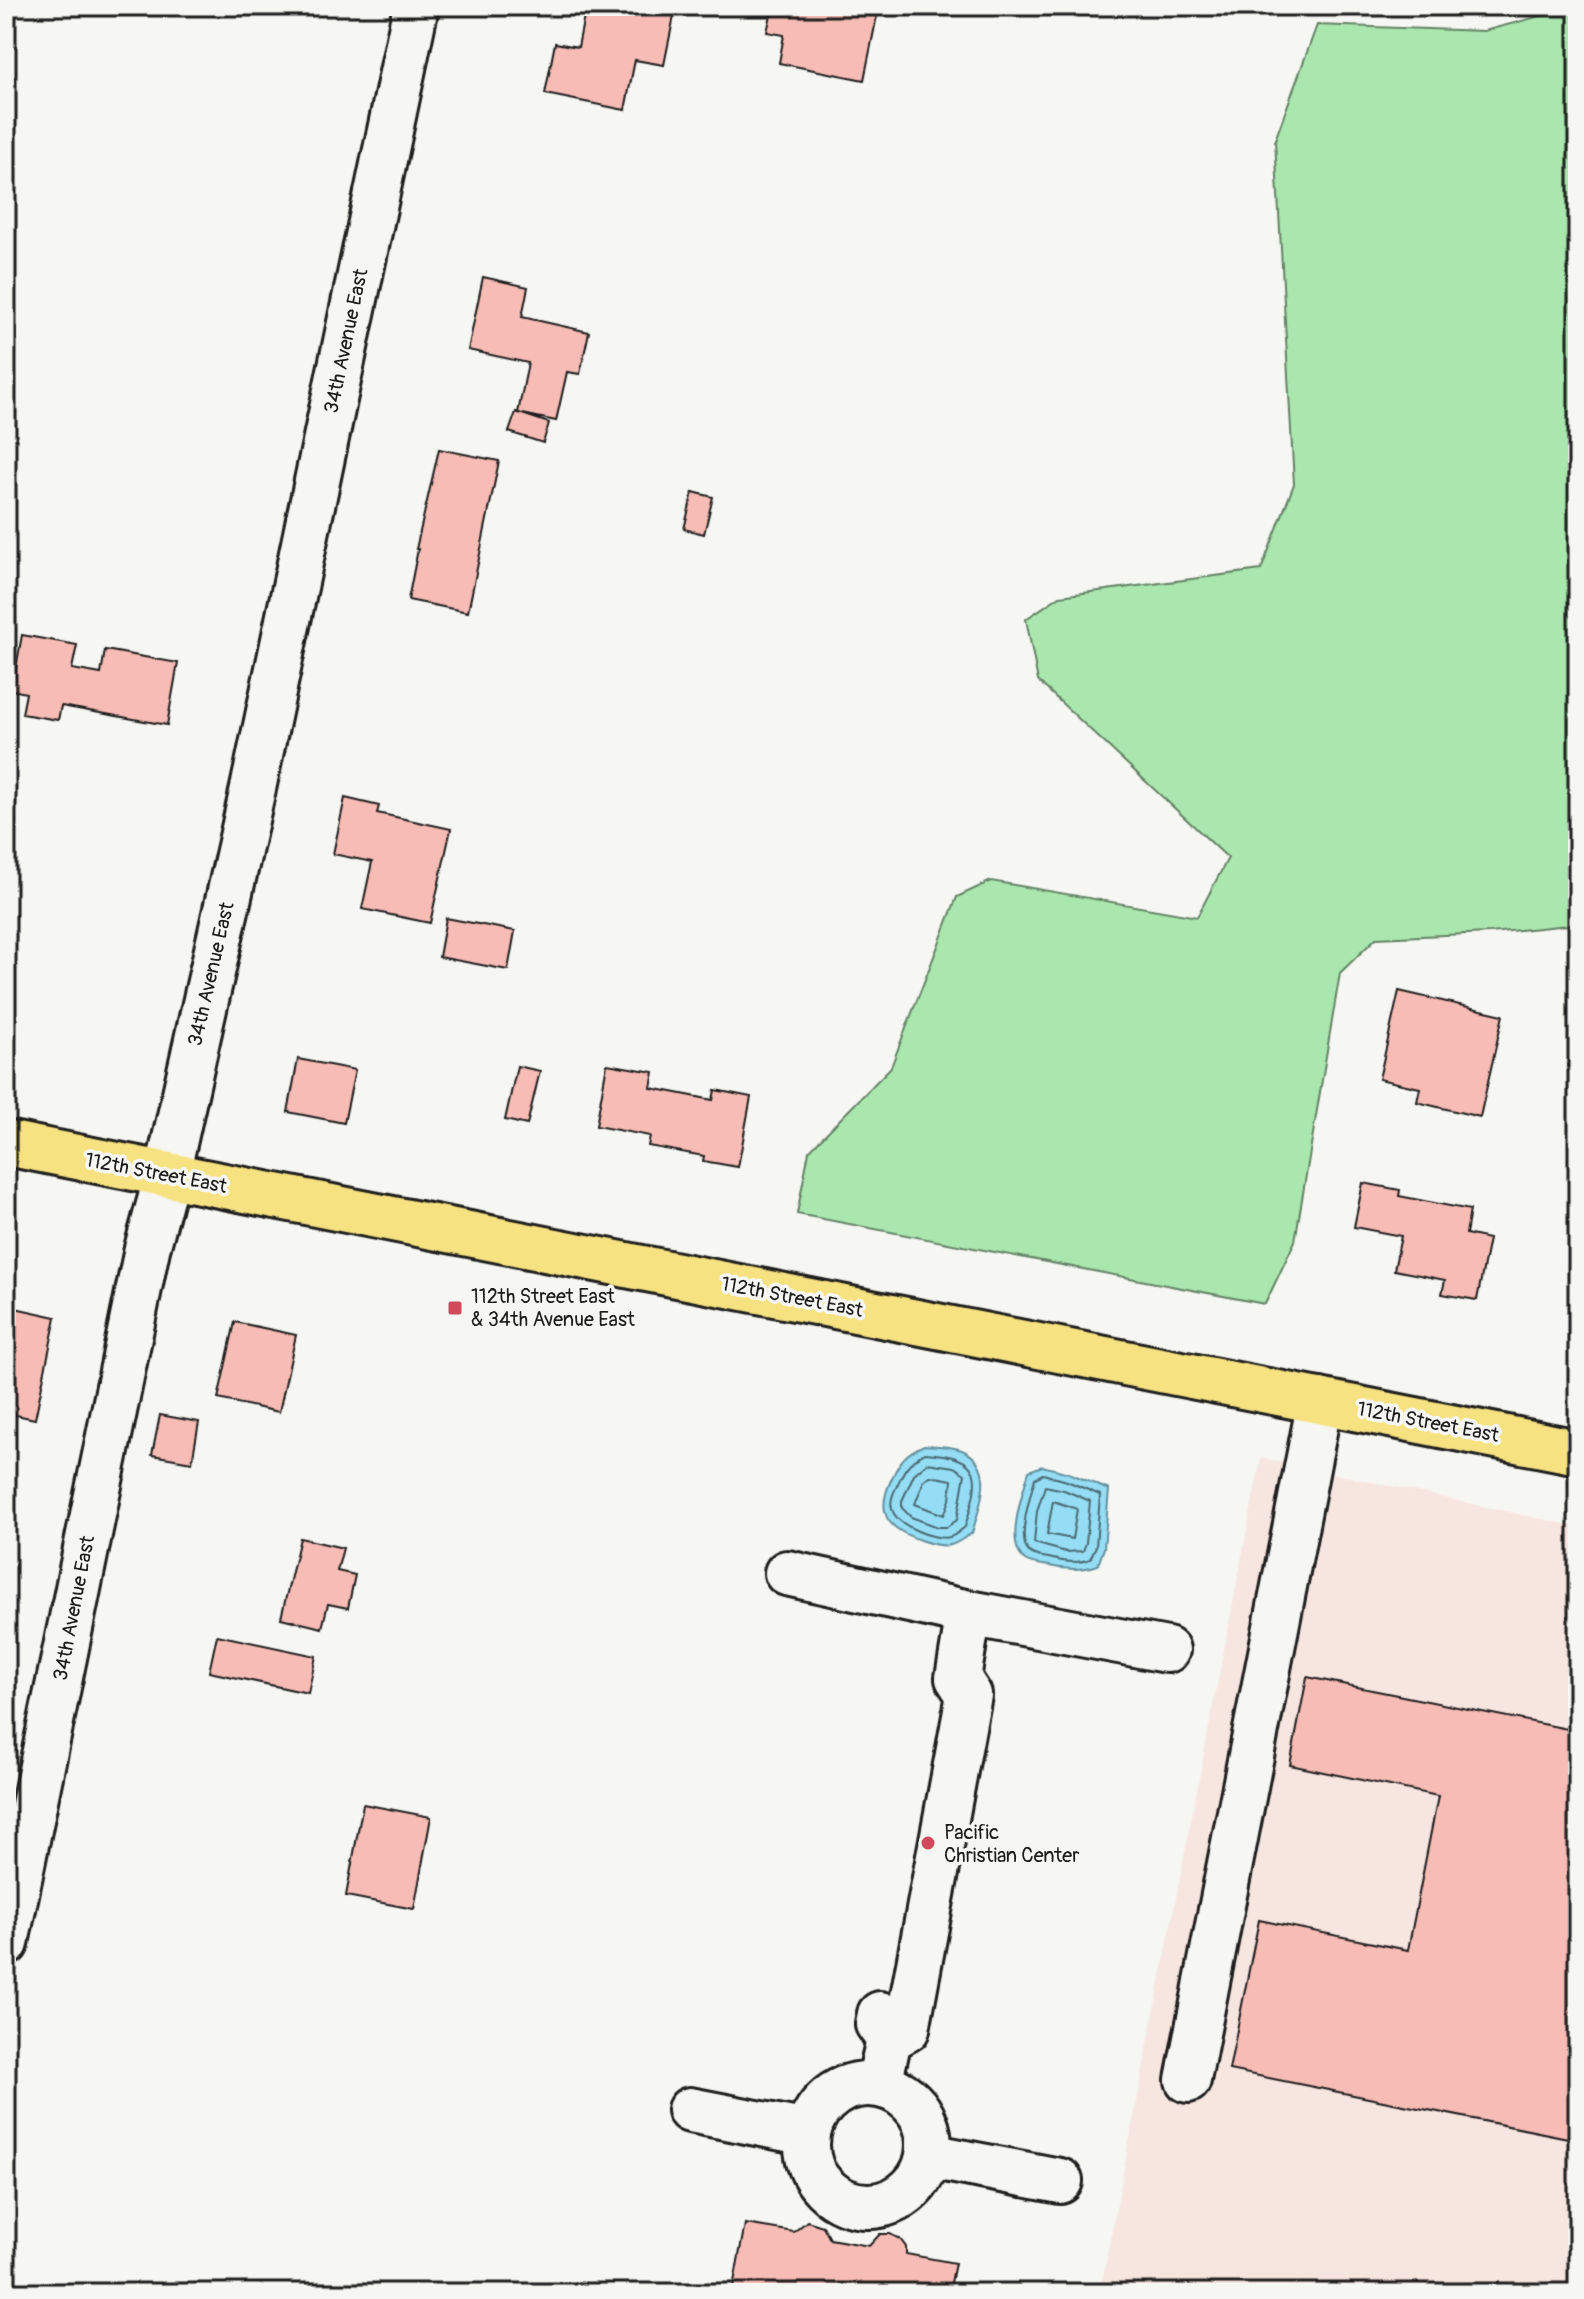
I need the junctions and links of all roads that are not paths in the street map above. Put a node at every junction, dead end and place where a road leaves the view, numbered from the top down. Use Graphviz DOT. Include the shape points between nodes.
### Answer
graph roads {
  1 [pos="416,6"];
  2 [pos="6,1143"];
  3 [pos="167,1175"];
  4 [pos="1320,1401"];
  5 [pos="1578,1452"];
  6 [pos="787,1573"];
  7 [pos="969,1613"];
  8 [pos="1167,1650"];
  9 [pos="6,1943"];
  10 [pos="1188,2080"];
  11 [pos="879,2084"];
  12 [pos="690,2110"];
  13 [pos="808,2133"];
  14 [pos="929,2156"];
  15 [pos="1060,2181"];
  1 -- 3 [label="street, 34th Avenue East"];
  2 -- 3 [label="main road, 112th Street East"];
  3 -- 4 [label="main road, 112th Street East"];
  3 -- 9 [label="street, 34th Avenue East" via="147,1249"];
  4 -- 5 [label="main road, 112th Street East"];
  4 -- 10 [label="street"];
  6 -- 7 [label="street"];
  7 -- 8 [label="street"];
  7 -- 11 [label="street" via="958,1678 940,1690 878,2024 889,2039"];
  11 -- 13 [label="street" via="860,2083 826,2099"];
  11 -- 14 [label="street" via="898,2091 919,2111 929,2137"];
  12 -- 13 [label="street"];
  13 -- 14 [label="street" via="812,2171 823,2187 857,2205 876,2206 910,2190"];
  14 -- 15 [label="street"];
}
